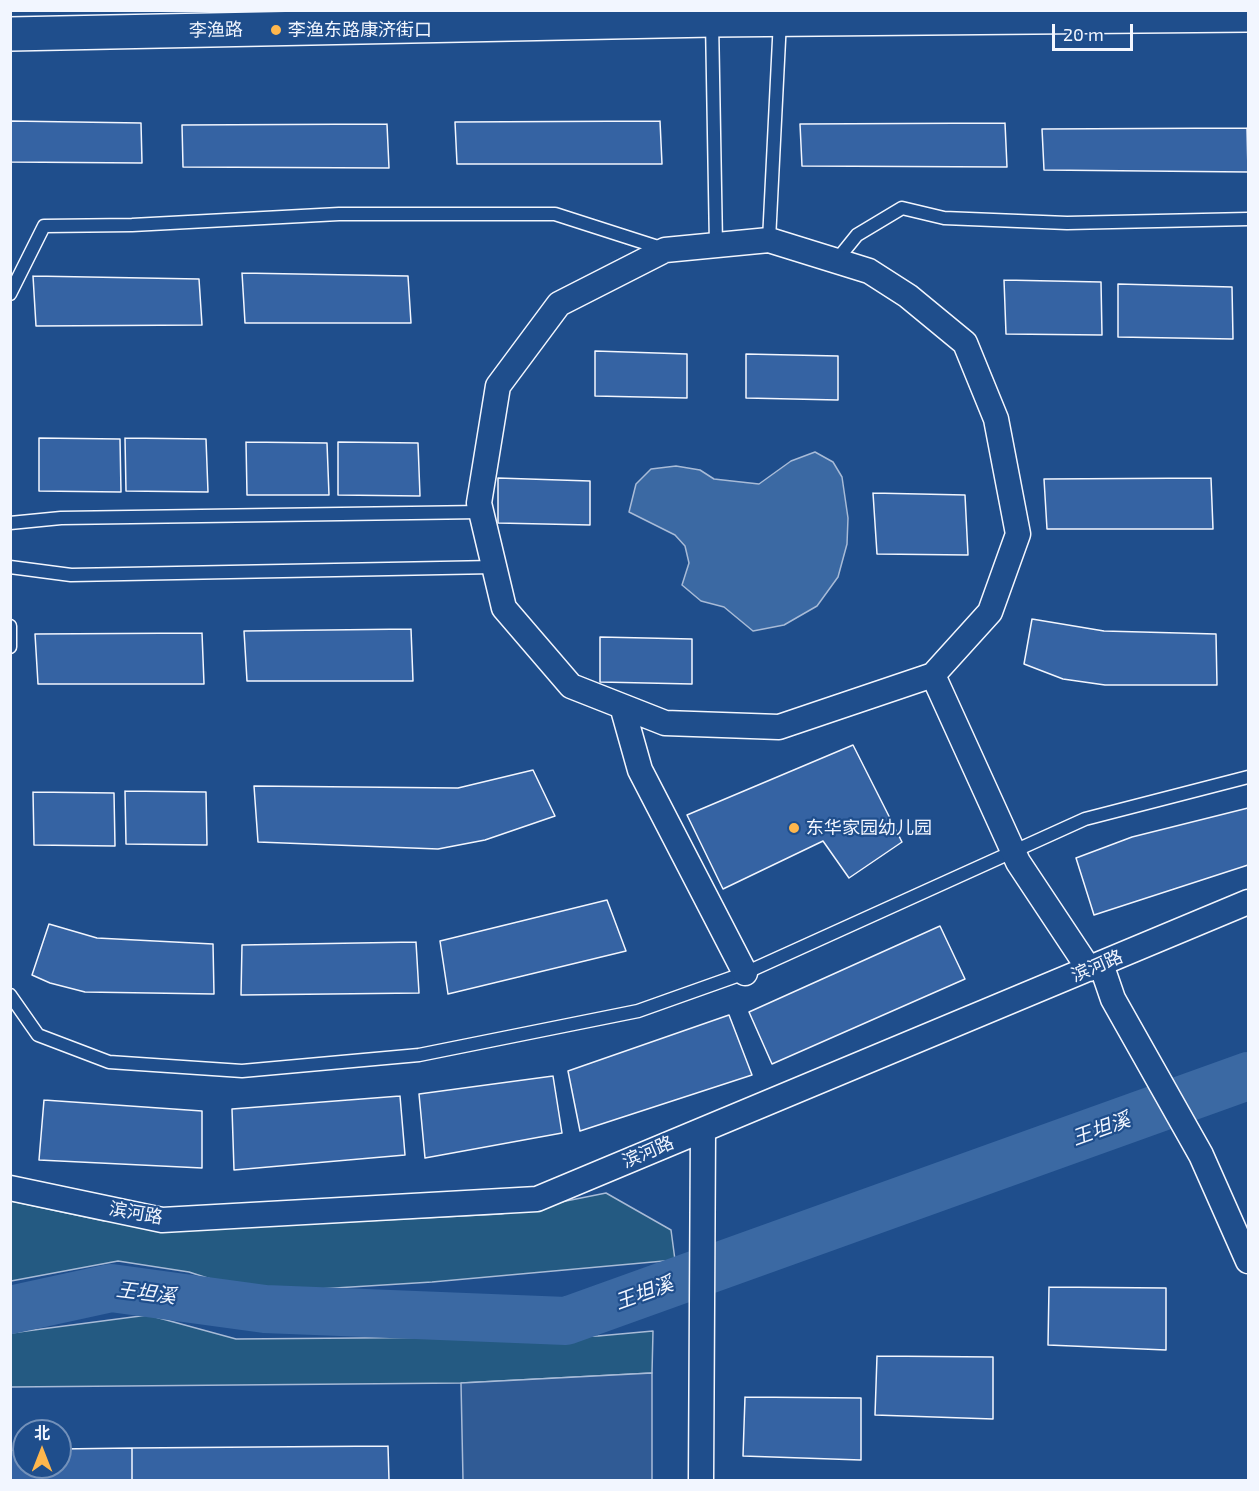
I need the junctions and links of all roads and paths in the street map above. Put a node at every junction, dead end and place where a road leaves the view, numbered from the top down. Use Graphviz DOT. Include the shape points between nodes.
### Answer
graph roads {
  1 [pos="969,15"];
  2 [pos="1248,15"];
  3 [pos="712,20"];
  4 [pos="780,20"];
  5 [pos="10,34"];
  6 [pos="1248,219"];
  7 [pos="769,240"];
  8 [pos="716,245"];
  9 [pos="665,250"];
  10 [pos="836,261"];
  11 [pos="10,294"];
  12 [pos="481,512"];
  13 [pos="10,523"];
  14 [pos="10,567"];
  15 [pos="494,567"];
  16 [pos="10,626"];
  17 [pos="10,647"];
  18 [pos="933,675"];
  19 [pos="622,706"];
  20 [pos="1248,777"];
  21 [pos="1014,852"];
  22 [pos="1248,902"];
  23 [pos="1095,966"];
  24 [pos="745,973"];
  25 [pos="10,995"];
  26 [pos="703,1130"];
  27 [pos="10,1188"];
  28 [pos="1248,1261"];
  29 [pos="701,1480"];
  1 -- 2 [label="main road, 李渔路"];
  1 -- 4 [label="main road, 李渔路"];
  3 -- 4 [label="main road, 李渔路"];
  3 -- 5 [label="main road, 李渔路"];
  3 -- 8 [label="lane"];
  4 -- 7 [label="lane"];
  6 -- 10 [label="lane" via="1067,223 944,218 902,208 857,235"];
  7 -- 8 [label="street"];
  7 -- 10 [label="street"];
  8 -- 9 [label="street"];
  9 -- 11 [label="lane" via="555,214 339,214 44,226"];
  9 -- 12 [label="street" via="559,304 498,386 479,503"];
  10 -- 18 [label="street" via="869,271 965,343 996,419 1018,534 990,612"];
  12 -- 13 [label="lane" via="61,518"];
  12 -- 15 [label="street"];
  14 -- 15 [label="lane" via="71,575"];
  15 -- 19 [label="street" via="504,608 571,686"];
  16 -- 17 [label="lane"];
  18 -- 19 [label="street" via="779,727 665,723"];
  18 -- 21 [label="street"];
  19 -- 24 [label="street" via="640,770"];
  20 -- 21 [label="lane" via="1085,819"];
  21 -- 23 [label="street"];
  21 -- 24 [label="lane"];
  22 -- 23 [label="street, 滨河路"];
  23 -- 26 [label="street, 滨河路"];
  23 -- 28 [label="street" via="1201,1155"];
  24 -- 25 [label="lane" via="638,1011 419,1055 242,1071 109,1062 38,1035"];
  26 -- 27 [label="street, 滨河路" via="537,1199 162,1220"];
  26 -- 29 [label="street"];
}
